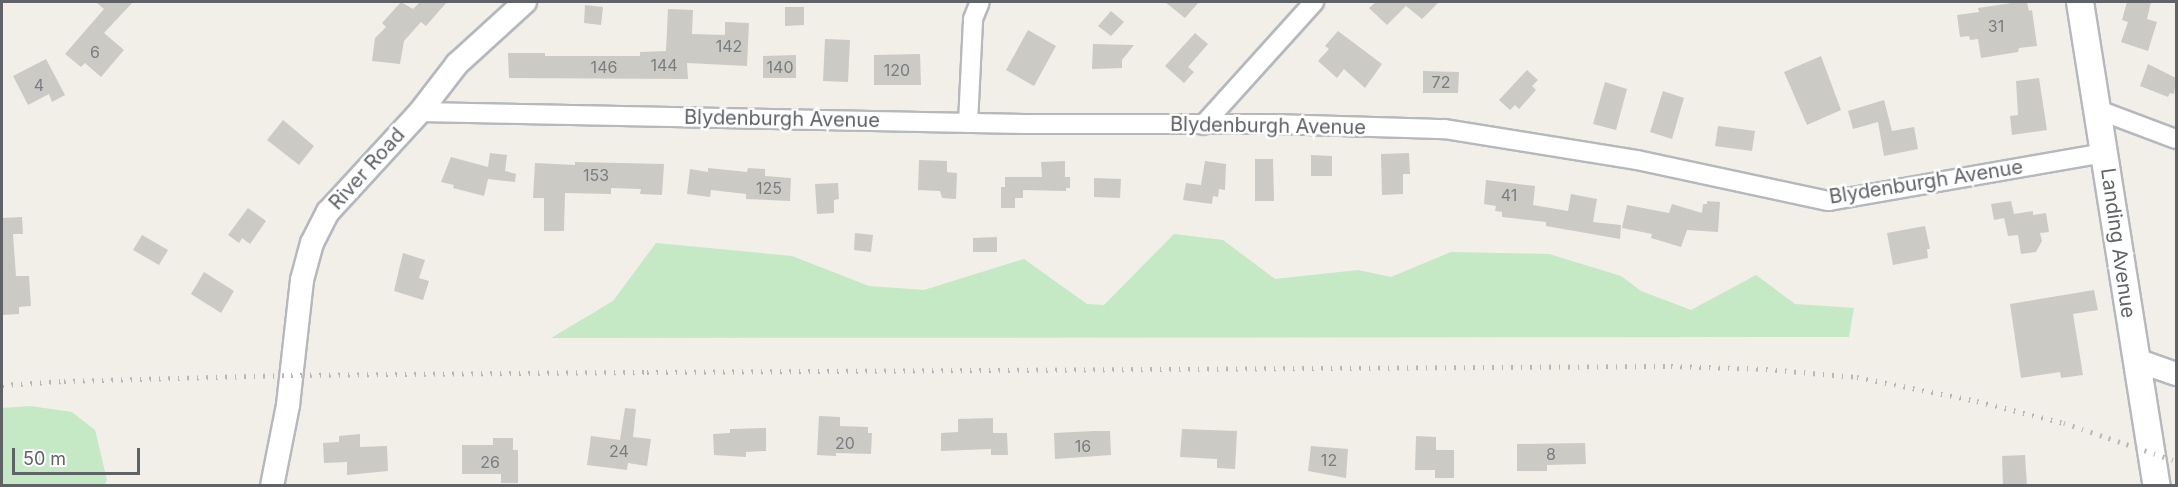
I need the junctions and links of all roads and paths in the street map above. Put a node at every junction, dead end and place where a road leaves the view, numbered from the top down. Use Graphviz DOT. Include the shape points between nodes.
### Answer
graph roads {
  1 [pos="525,2"];
  2 [pos="980,2"];
  3 [pos="1314,2"];
  4 [pos="2080,2"];
  5 [pos="2096,109"];
  6 [pos="420,112"];
  7 [pos="968,123"];
  8 [pos="1203,124"];
  9 [pos="2176,139"];
  10 [pos="2105,153"];
  11 [pos="2136,360"];
  12 [pos="2176,374"];
  13 [pos="272,486"];
  14 [pos="2157,486"];
  1 -- 6 [label="street, River Road" via="457,64"];
  2 -- 7 [label="street" via="973,19"];
  3 -- 8 [label="street"];
  4 -- 5 [label="main road, Landing Avenue"];
  5 -- 9 [label="street"];
  5 -- 10 [label="main road, Landing Avenue"];
  6 -- 7 [label="street, Blydenburgh Avenue"];
  6 -- 13 [label="street, River Road" via="327,212 312,243 302,280 288,405"];
  7 -- 8 [label="street, Blydenburgh Avenue"];
  8 -- 10 [label="street, Blydenburgh Avenue" via="1445,129 1637,160 1829,201"];
  10 -- 11 [label="main road, Landing Avenue"];
  11 -- 12 [label="street"];
  11 -- 14 [label="main road, Landing Avenue"];
}
